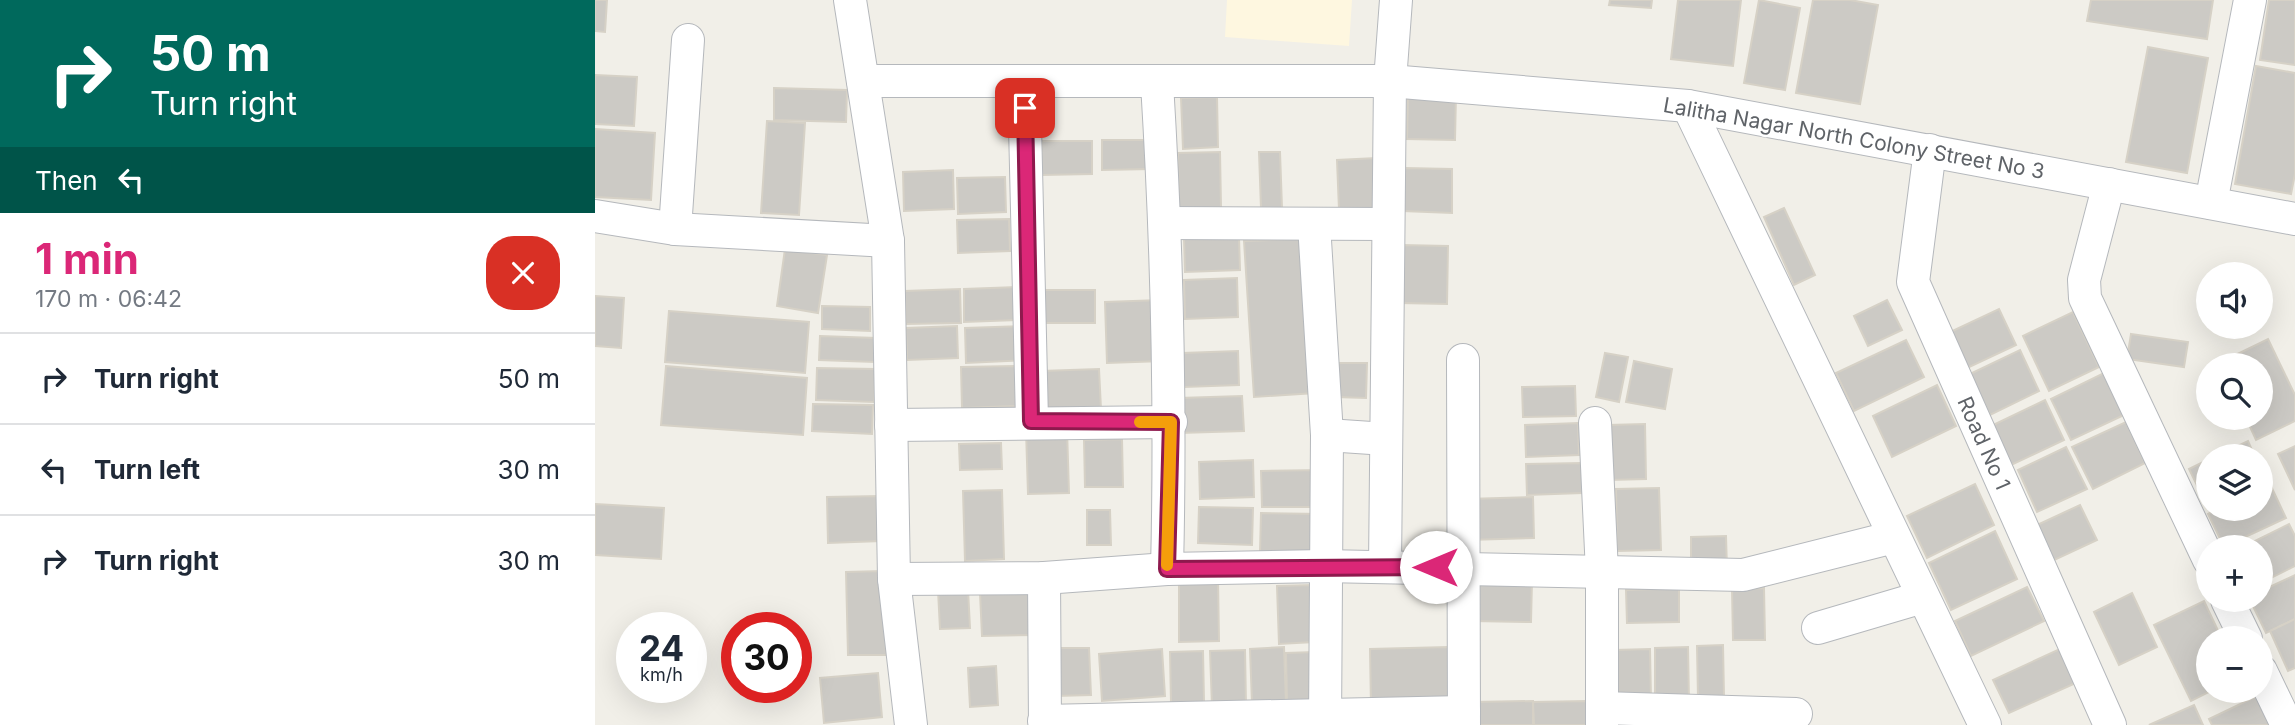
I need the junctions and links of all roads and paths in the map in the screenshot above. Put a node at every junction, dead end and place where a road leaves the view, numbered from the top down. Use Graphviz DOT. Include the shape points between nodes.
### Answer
graph roads {
  1 [pos="850,0"];
  2 [pos="1396,0"];
  3 [pos="2250,0"];
  4 [pos="688,40"];
  5 [pos="863,81"];
  6 [pos="1390,81"];
  7 [pos="1024,83"];
  8 [pos="1157,83"];
  9 [pos="1688,106"];
  10 [pos="1930,150"];
  11 [pos="2109,184"];
  12 [pos="2211,203"];
  13 [pos="595,216"];
  14 [pos="2295,219"];
  15 [pos="1165,223"];
  16 [pos="1314,223"];
  17 [pos="1387,224"];
  18 [pos="675,229"];
  19 [pos="888,241"];
  20 [pos="1463,360"];
  21 [pos="1031,421"];
  22 [pos="1171,422"];
  23 [pos="1595,423"];
  24 [pos="891,425"];
  25 [pos="1327,435"];
  26 [pos="1386,439"];
  27 [pos="2197,535"];
  28 [pos="1894,537"];
  29 [pos="1324,566"];
  30 [pos="1385,567"];
  31 [pos="1461,567"];
  32 [pos="1167,569"];
  33 [pos="1602,572"];
  34 [pos="1044,578"];
  35 [pos="894,579"];
  36 [pos="1923,597"];
  37 [pos="1818,628"];
  38 [pos="2273,696"];
  39 [pos="1796,714"];
  40 [pos="1602,716"];
  41 [pos="1464,718"];
  42 [pos="1325,720"];
  43 [pos="1179,722"];
  44 [pos="1045,723"];
  45 [pos="911,725"];
  46 [pos="1985,725"];
  47 [pos="2110,725"];
  48 [pos="2287,725"];
  1 -- 5 [label="street"];
  2 -- 6 [label="street"];
  3 -- 12 [label="street"];
  4 -- 18 [label="street"];
  5 -- 7 [label="street, Lalitha Nagar North Colony Street No 3"];
  5 -- 19 [label="street"];
  6 -- 8 [label="street, Lalitha Nagar North Colony Street No 3"];
  6 -- 9 [label="street, Lalitha Nagar North Colony Street No 3"];
  6 -- 17 [label="street"];
  7 -- 8 [label="street, Lalitha Nagar North Colony Street No 3"];
  7 -- 21 [label="street"];
  8 -- 15 [label="street"];
  9 -- 10 [label="street, Lalitha Nagar North Colony Street No 3"];
  9 -- 28 [label="street"];
  10 -- 11 [label="street, Lalitha Nagar North Colony Street No 3"];
  10 -- 47 [label="street, Road No 1" via="1913,282"];
  11 -- 12 [label="street, Lalitha Nagar North Colony Street No 3"];
  11 -- 27 [label="street" via="2084,280 2085,298"];
  12 -- 14 [label="street, Lalitha Nagar North Colony Street No 3"];
  13 -- 18 [label="street"];
  15 -- 16 [label="street"];
  15 -- 22 [label="street"];
  16 -- 17 [label="street"];
  16 -- 25 [label="street"];
  17 -- 26 [label="street"];
  18 -- 19 [label="street"];
  19 -- 24 [label="street"];
  20 -- 31 [label="street"];
  21 -- 22 [label="street"];
  21 -- 24 [label="street"];
  22 -- 32 [label="street"];
  23 -- 33 [label="street"];
  24 -- 35 [label="street"];
  25 -- 26 [label="street"];
  25 -- 29 [label="street"];
  26 -- 30 [label="street"];
  28 -- 33 [label="street" via="1743,575"];
  28 -- 36 [label="street"];
  29 -- 30 [label="street"];
  29 -- 32 [label="street"];
  29 -- 42 [label="street"];
  30 -- 31 [label="street"];
  31 -- 33 [label="street"];
  31 -- 41 [label="street"];
  32 -- 34 [label="street"];
  33 -- 40 [label="street"];
  34 -- 35 [label="street"];
  34 -- 44 [label="street"];
  35 -- 45 [label="street"];
  36 -- 37 [label="street"];
  36 -- 46 [label="street"];
  38 -- 48 [label="street"];
  39 -- 40 [label="street"];
  41 -- 42 [label="street"];
  42 -- 43 [label="street"];
  43 -- 44 [label="street"];
}
